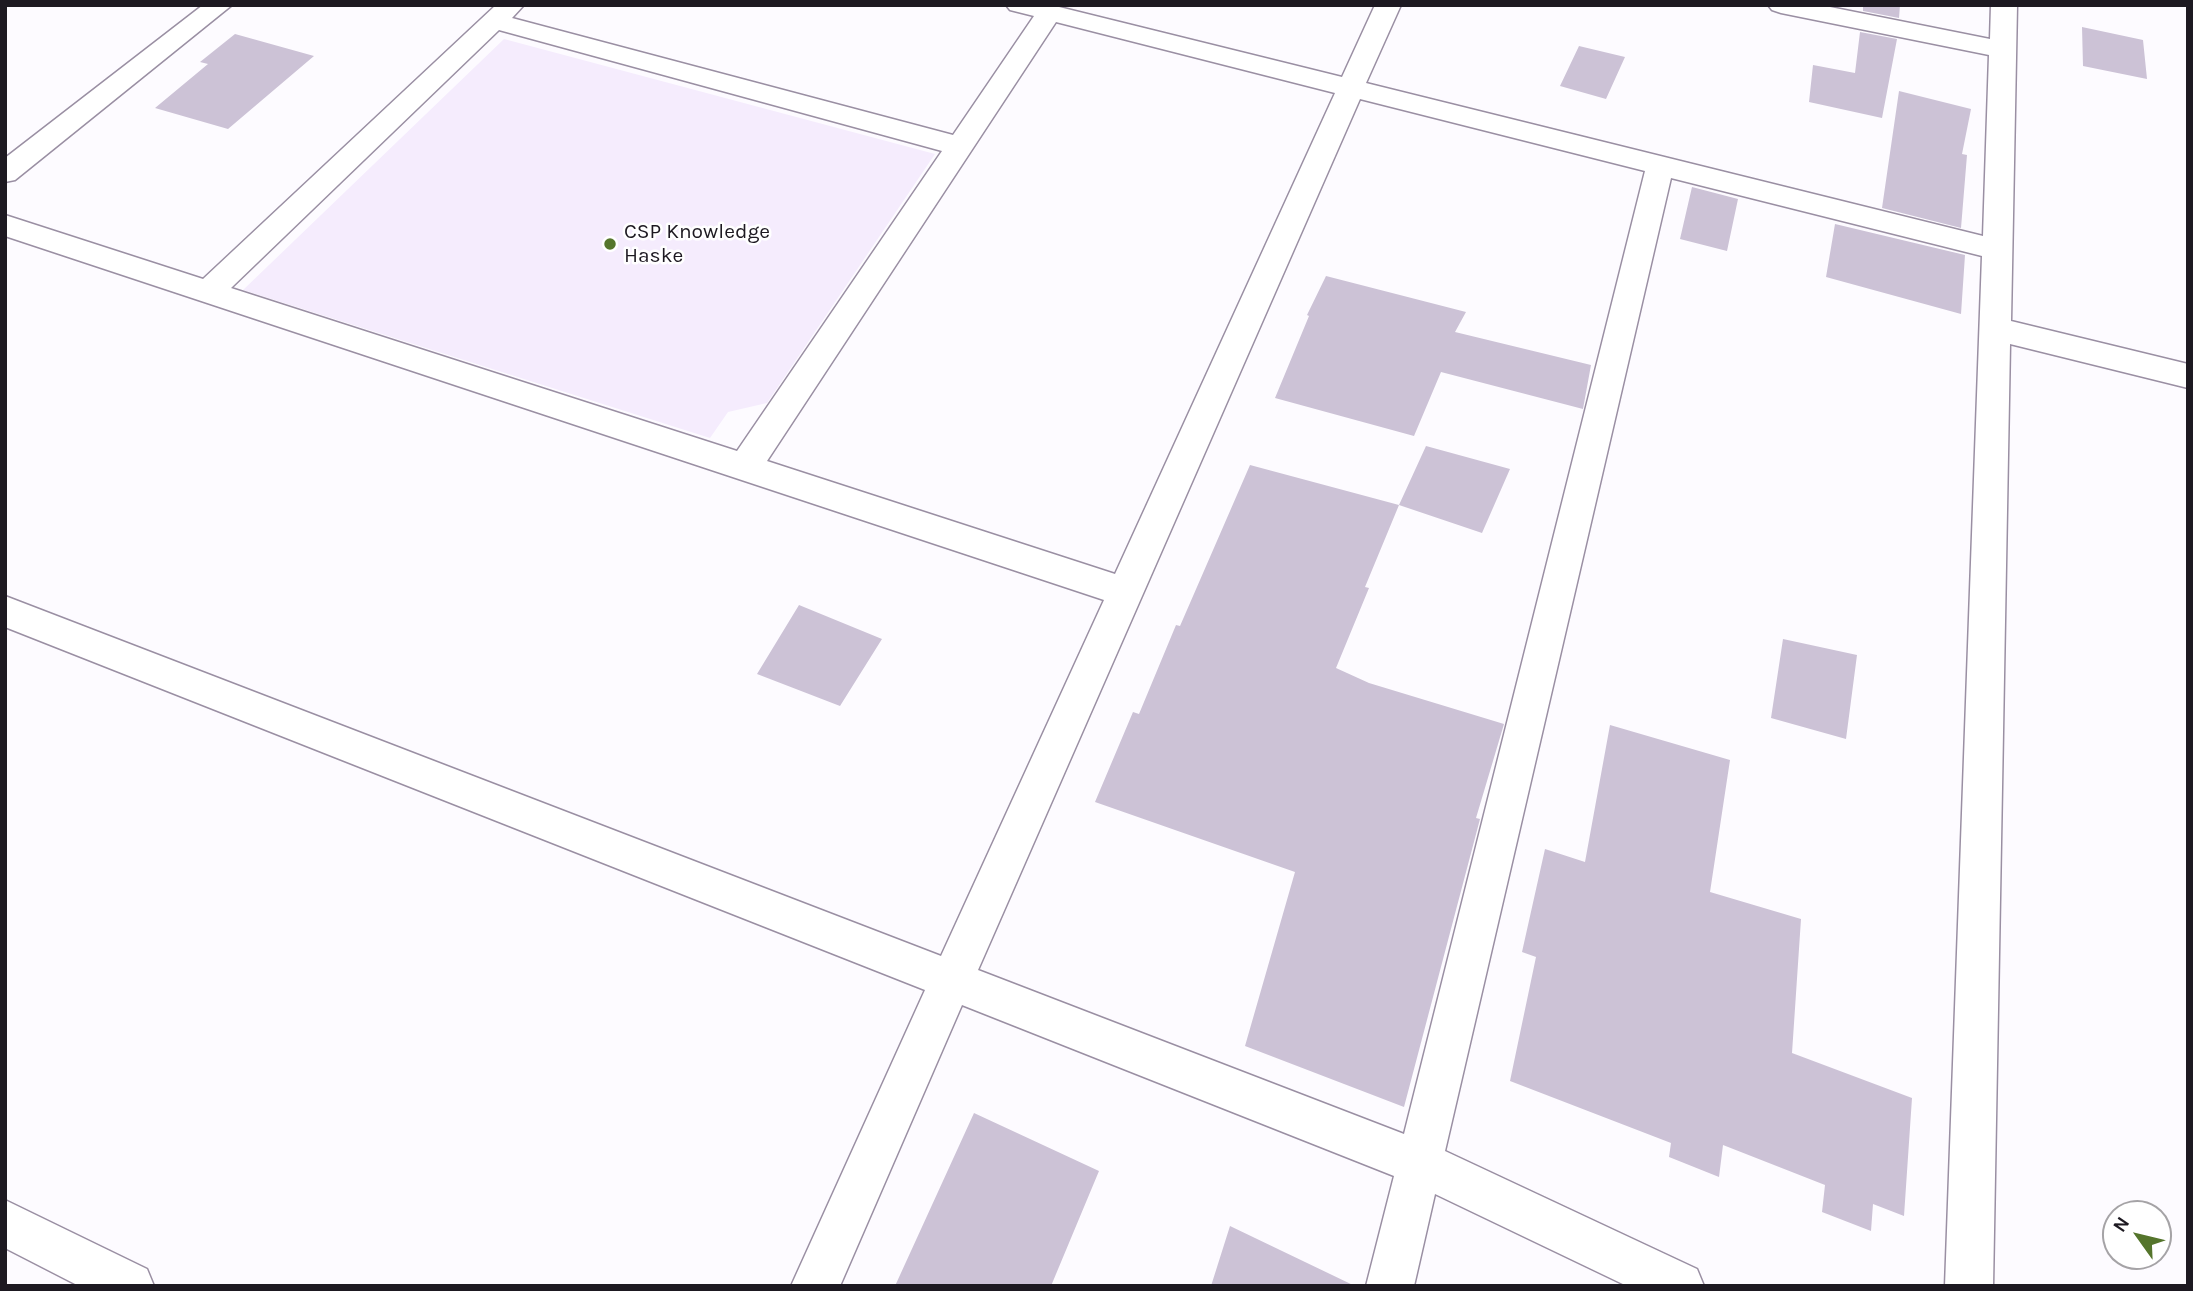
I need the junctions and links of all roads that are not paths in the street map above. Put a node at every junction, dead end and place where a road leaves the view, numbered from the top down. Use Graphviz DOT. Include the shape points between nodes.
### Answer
graph roads {
  1 [pos="219,5"];
  2 [pos="1019,5"];
  3 [pos="1388,5"];
  4 [pos="1782,5"];
  5 [pos="2004,5"];
  6 [pos="502,13"];
  7 [pos="1049,13"];
  8 [pos="2003,50"];
  9 [pos="1351,88"];
  10 [pos="959,146"];
  11 [pos="1660,166"];
  12 [pos="5,173"];
  13 [pos="5,225"];
  14 [pos="1998,250"];
  15 [pos="208,292"];
  16 [pos="1996,330"];
  17 [pos="2188,376"];
  18 [pos="745,467"];
  19 [pos="1125,592"];
  20 [pos="5,611"];
  21 [pos="952,981"];
  22 [pos="1420,1163"];
  23 [pos="5,1223"];
  24 [pos="130,1286"];
  25 [pos="816,1286"];
  26 [pos="1390,1286"];
  27 [pos="1680,1286"];
  28 [pos="1969,1286"];
  1 -- 12 [label="street"];
  2 -- 7 [label="street"];
  3 -- 9 [label="street"];
  4 -- 8 [label="street"];
  5 -- 8 [label="street"];
  6 -- 10 [label="street"];
  6 -- 15 [label="street"];
  7 -- 9 [label="street"];
  7 -- 10 [label="street"];
  8 -- 14 [label="street"];
  9 -- 11 [label="street"];
  9 -- 19 [label="street"];
  10 -- 18 [label="street"];
  11 -- 14 [label="street"];
  11 -- 22 [label="street"];
  13 -- 15 [label="street"];
  14 -- 16 [label="street"];
  15 -- 18 [label="street"];
  16 -- 17 [label="street"];
  16 -- 28 [label="street"];
  18 -- 19 [label="street"];
  19 -- 21 [label="street"];
  20 -- 21 [label="street"];
  21 -- 22 [label="street"];
  21 -- 25 [label="street"];
  22 -- 26 [label="street"];
  22 -- 27 [label="street"];
  23 -- 24 [label="street"];
}
